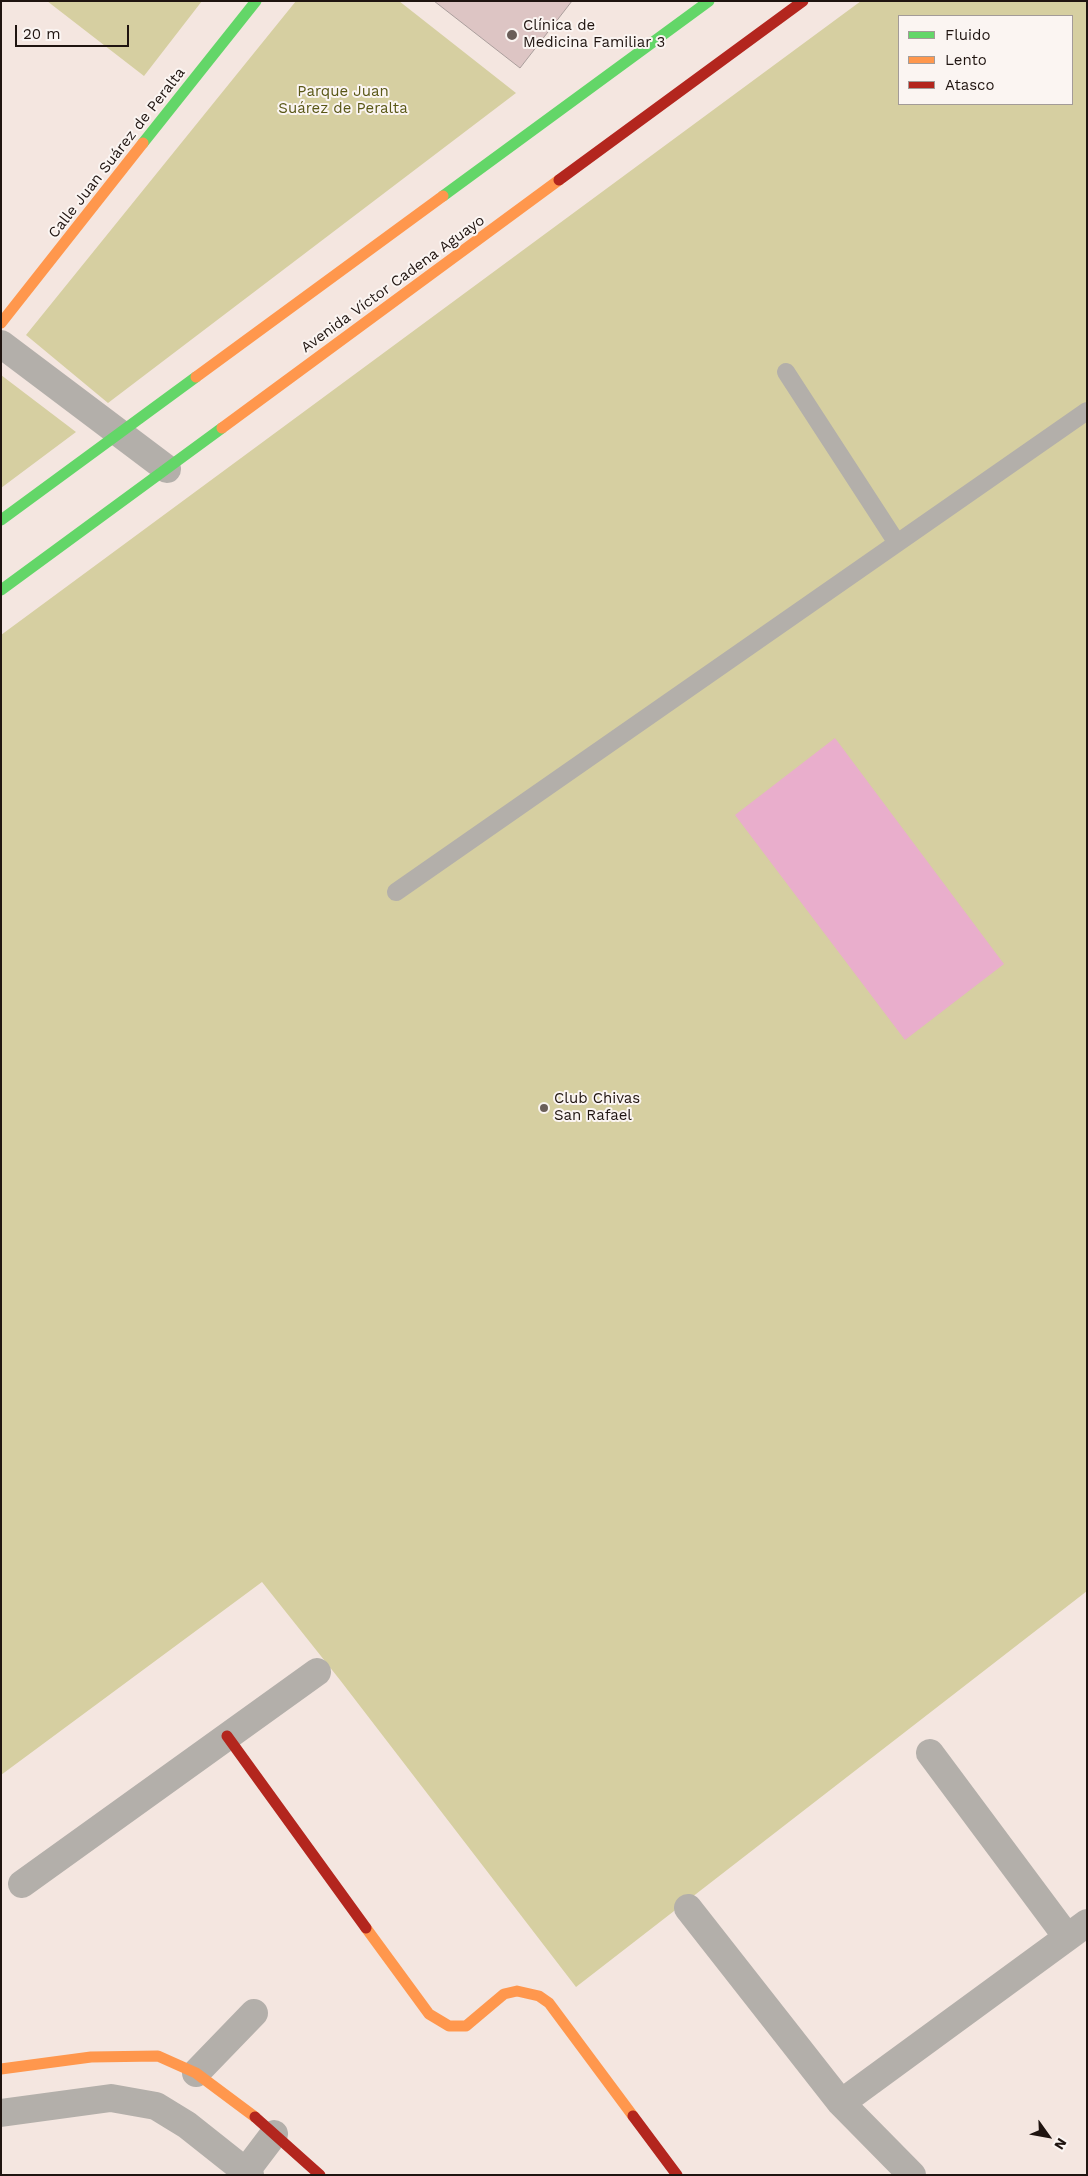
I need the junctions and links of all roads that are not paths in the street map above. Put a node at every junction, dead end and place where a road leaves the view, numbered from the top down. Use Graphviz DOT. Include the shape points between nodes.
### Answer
graph roads {
  1 [pos="256,1"];
  2 [pos="708,1"];
  3 [pos="803,1"];
  4 [pos="1,323"];
  5 [pos="1,344"];
  6 [pos="786,372"];
  7 [pos="1087,411"];
  8 [pos="120,434"];
  9 [pos="167,469"];
  10 [pos="1,520"];
  11 [pos="897,543"];
  12 [pos="1,590"];
  13 [pos="396,892"];
  14 [pos="317,1672"];
  15 [pos="228,1736"];
  16 [pos="930,1753"];
  17 [pos="22,1884"];
  18 [pos="688,1908"];
  19 [pos="1077,1930"];
  20 [pos="254,2013"];
  21 [pos="1,2069"];
  22 [pos="196,2073"];
  23 [pos="841,2103"];
  24 [pos="1,2113"];
  25 [pos="274,2134"];
  26 [pos="246,2173"];
  27 [pos="320,2175"];
  28 [pos="677,2175"];
  29 [pos="912,2175"];
  1 -- 4 [label="street, Calle Juan Suárez de Peralta"];
  2 -- 8 [label="street"];
  3 -- 9 [label="street, Avenida Víctor Cadena Aguayo"];
  5 -- 8 [label="street"];
  6 -- 11 [label="lane"];
  7 -- 11 [label="lane"];
  8 -- 9 [label="street"];
  8 -- 10 [label="street"];
  9 -- 12 [label="street, Avenida Víctor Cadena Aguayo"];
  11 -- 13 [label="lane"];
  14 -- 15 [label="street"];
  15 -- 17 [label="street"];
  15 -- 28 [label="street" via="429,2014 458,2028 466,2026 504,1994 517,1991 539,1996 550,2003"];
  16 -- 19 [label="street"];
  18 -- 23 [label="street"];
  19 -- 23 [label="street"];
  20 -- 22 [label="street"];
  21 -- 22 [label="street" via="131,2055 158,2056"];
  22 -- 25 [label="street"];
  23 -- 29 [label="street"];
  24 -- 26 [label="street" via="111,2098 156,2106 187,2125"];
  25 -- 26 [label="street"];
  25 -- 27 [label="street"];
}
